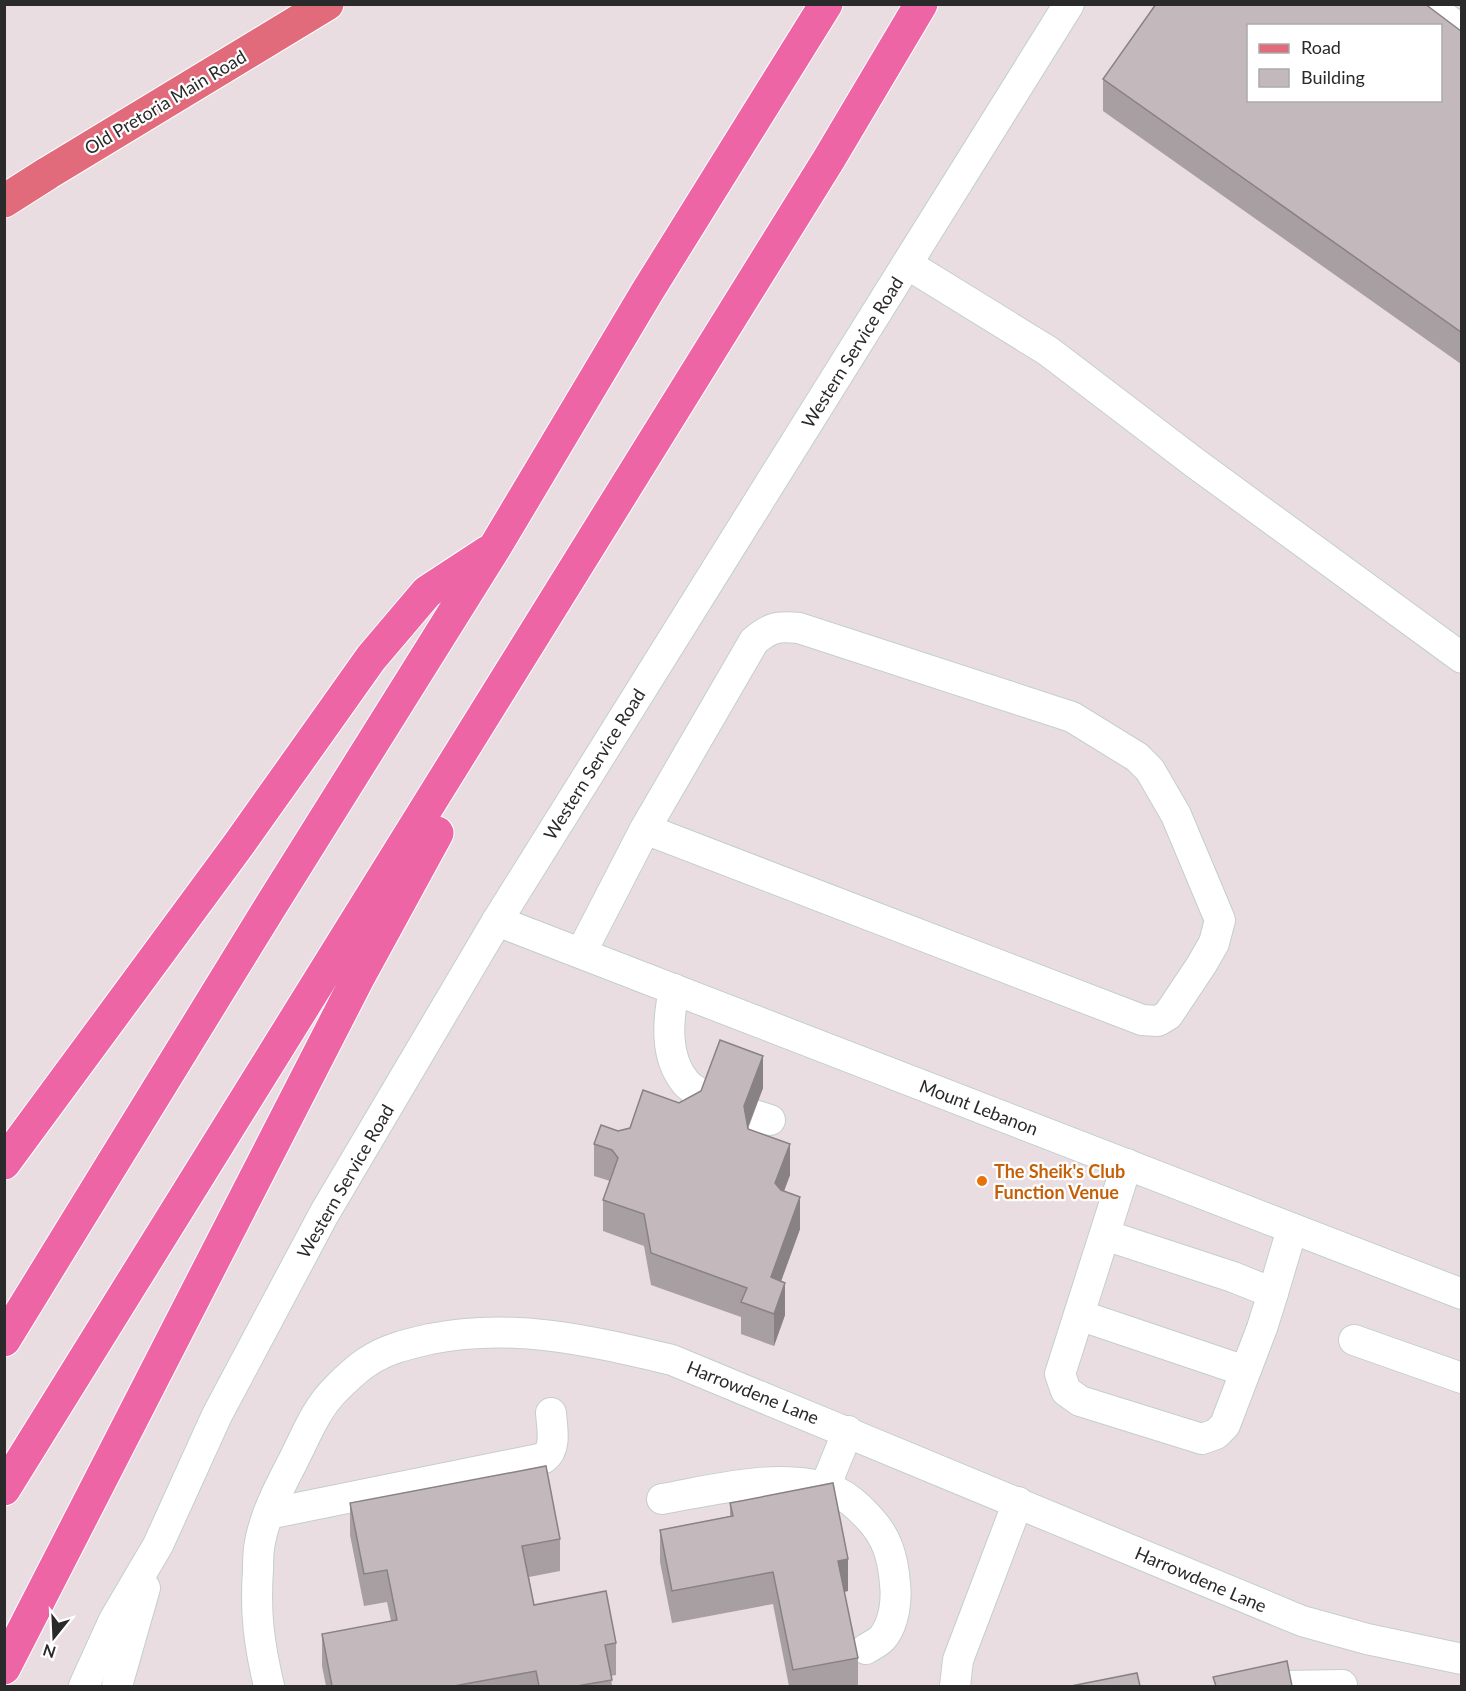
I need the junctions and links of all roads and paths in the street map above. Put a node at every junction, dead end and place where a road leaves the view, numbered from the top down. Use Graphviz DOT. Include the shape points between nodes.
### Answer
graph roads {
  1 [pos="327,4"];
  2 [pos="826,4"];
  3 [pos="921,4"];
  4 [pos="1069,4"];
  5 [pos="1427,4"];
  6 [pos="1461,31"];
  7 [pos="4,201"];
  8 [pos="907,264"];
  9 [pos="495,548"];
  10 [pos="521,656"];
  11 [pos="1461,658"];
  12 [pos="645,829"];
  13 [pos="497,921"];
  14 [pos="581,953"];
  15 [pos="674,989"];
  16 [pos="709,1099"];
  17 [pos="4,1163"];
  18 [pos="1127,1164"];
  19 [pos="1292,1229"];
  20 [pos="1105,1235"];
  21 [pos="1273,1293"];
  22 [pos="1461,1294"];
  23 [pos="1079,1315"];
  24 [pos="4,1340"];
  25 [pos="1354,1340"];
  26 [pos="1245,1371"];
  27 [pos="1461,1378"];
  28 [pos="551,1413"];
  29 [pos="848,1431"];
  30 [pos="825,1488"];
  31 [pos="4,1489"];
  32 [pos="662,1499"];
  33 [pos="1018,1502"];
  34 [pos="268,1514"];
  35 [pos="158,1545"];
  36 [pos="1355,1636"];
  37 [pos="866,1649"];
  38 [pos="1461,1659"];
  39 [pos="4,1668"];
  40 [pos="84,1686"];
  41 [pos="117,1686"];
  42 [pos="269,1686"];
  43 [pos="955,1686"];
  44 [pos="1284,1686"];
  45 [pos="1342,1686"];
  1 -- 7 [label="main road, Old Pretoria Main Road"];
  2 -- 9 [label="highway" via="647,292"];
  3 -- 10 [label="highway"];
  4 -- 8 [label="street, Western Service Road"];
  5 -- 6 [label="street"];
  8 -- 11 [label="street" via="1048,351"];
  8 -- 13 [label="street, Western Service Road"];
  9 -- 17 [label="highway" via="427,592 370,658"];
  9 -- 24 [label="highway"];
  10 -- 31 [label="highway"];
  10 -- 39 [label="highway" via="495,731 358,976"];
  12 -- 12 [label="street" via="754,641 778,626 799,628 1072,717 1137,757 1150,770 1176,814 1220,920 1214,943 1168,1016 1158,1021 1142,1020"];
  12 -- 14 [label="street"];
  13 -- 14 [label="street, Mount Lebanon"];
  13 -- 35 [label="street, Western Service Road" via="324,1214 217,1414"];
  14 -- 15 [label="street, Mount Lebanon"];
  15 -- 16 [label="street" via="669,1014 670,1043 677,1070 687,1085"];
  15 -- 18 [label="street, Mount Lebanon"];
  18 -- 19 [label="street, Mount Lebanon"];
  18 -- 20 [label="street"];
  19 -- 21 [label="street"];
  19 -- 22 [label="street, Mount Lebanon"];
  20 -- 21 [label="street"];
  20 -- 23 [label="street"];
  21 -- 26 [label="street"];
  23 -- 26 [label="street"];
  23 -- 26 [label="street" via="1060,1374 1066,1391 1080,1401 1202,1439 1216,1434 1225,1425"];
  25 -- 27 [label="street"];
  28 -- 34 [label="street" via="553,1438 551,1450 544,1458"];
  29 -- 30 [label="street"];
  29 -- 33 [label="street, Harrowdene Lane"];
  29 -- 34 [label="street, Harrowdene Lane" via="672,1360 587,1340 491,1331 454,1334 389,1350 365,1363 334,1390 316,1415"];
  30 -- 32 [label="street" via="786,1482 752,1484"];
  30 -- 37 [label="street" via="861,1509 887,1541 896,1604 884,1636"];
  33 -- 36 [label="street, Harrowdene Lane" via="1302,1621"];
  33 -- 43 [label="street" via="958,1660"];
  34 -- 42 [label="street, Harrowdene Lane" via="259,1543 256,1593 258,1640"];
  35 -- 40 [label="street, Western Service Road" via="114,1620"];
  35 -- 41 [label="street, Western Service Road"];
  36 -- 38 [label="street, Harrowdene Lane"];
  36 -- 45 [label="street"];
  44 -- 45 [label="street"];
}
